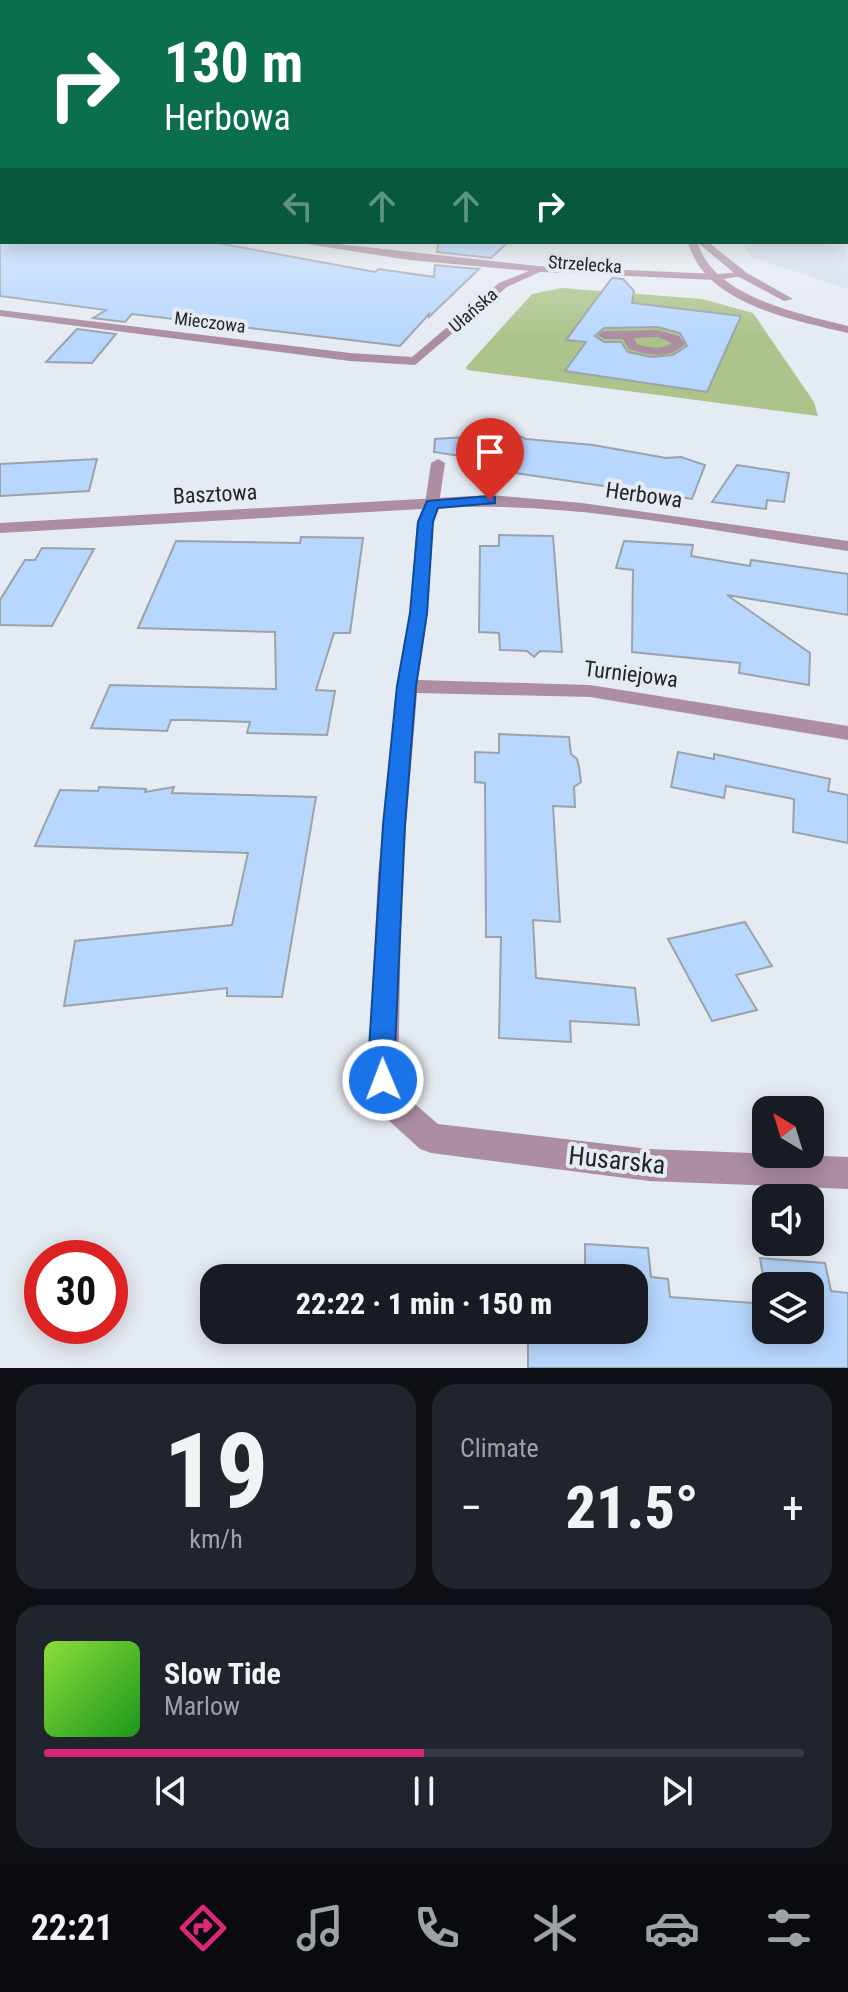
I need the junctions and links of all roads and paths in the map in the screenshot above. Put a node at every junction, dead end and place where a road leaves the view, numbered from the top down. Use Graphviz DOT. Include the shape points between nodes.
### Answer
graph roads {
  1 [pos="315,244"];
  2 [pos="694,244"];
  3 [pos="704,244"];
  4 [pos="700,263"];
  5 [pos="533,273"];
  6 [pos="661,273"];
  7 [pos="743,275"];
  8 [pos="717,277"];
  9 [pos="682,285"];
  10 [pos="745,295"];
  11 [pos="0,313"];
  12 [pos="848,319"];
  13 [pos="848,330"];
  14 [pos="604,335"];
  15 [pos="628,338"];
  16 [pos="415,361"];
  17 [pos="438,463"];
  18 [pos="432,504"];
  19 [pos="0,528"];
  20 [pos="848,546"];
  21 [pos="407,686"];
  22 [pos="848,733"];
  23 [pos="848,1173"];
  1 -- 5 [label="street, Strzelecka"];
  2 -- 4 [label="street"];
  3 -- 7 [label="street"];
  4 -- 6 [label="street, Strzelecka"];
  4 -- 8 [label="street"];
  5 -- 6 [label="street, Strzelecka"];
  5 -- 9 [label="street, Strzelecka"];
  5 -- 16 [label="street, Ułańska" via="503,285"];
  6 -- 8 [label="street, Strzelecka"];
  7 -- 8 [label="street, Strzelecka"];
  7 -- 12 [label="street" via="789,300"];
  8 -- 9 [label="street, Strzelecka"];
  8 -- 10 [label="street"];
  9 -- 10 [label="street, Strzelecka"];
  10 -- 13 [label="street"];
  11 -- 16 [label="street, Mieczowa"];
  14 -- 15 [label="street"];
  17 -- 18 [label="lane"];
  18 -- 19 [label="street, Basztowa"];
  18 -- 20 [label="street, Herbowa" via="490,500 582,508"];
  18 -- 21 [label="street" via="425,522"];
  21 -- 22 [label="street, Turniejowa" via="590,691"];
  21 -- 23 [label="street, Husarska" via="382,1049 383,1080 397,1108 431,1138 649,1165"];
}
